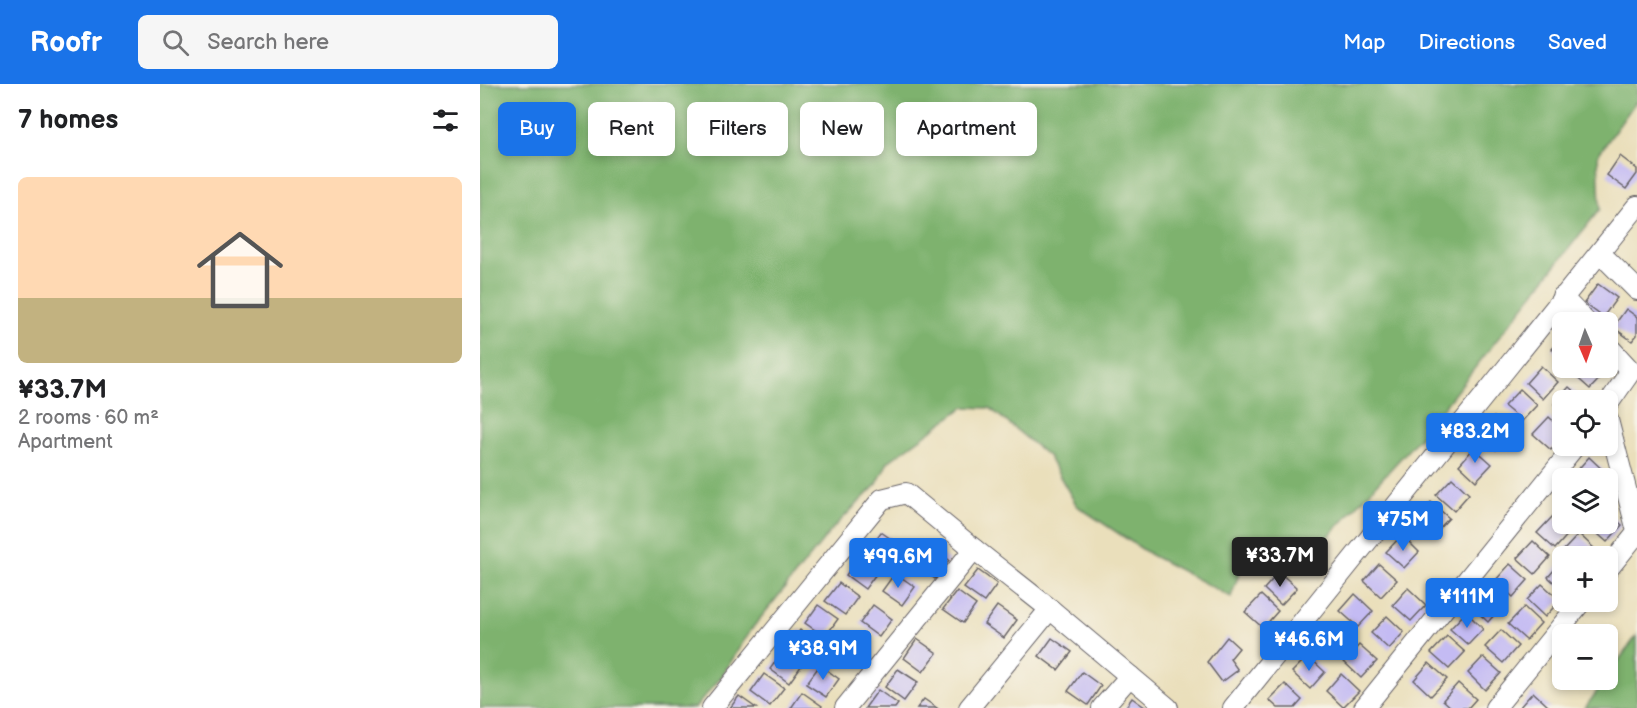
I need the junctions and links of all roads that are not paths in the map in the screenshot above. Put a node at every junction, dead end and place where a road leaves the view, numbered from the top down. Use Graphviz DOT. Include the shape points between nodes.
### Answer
graph roads {
  1 [pos="1637,206"];
  2 [pos="1600,254"];
  3 [pos="1637,290"];
  4 [pos="1562,297"];
  5 [pos="1576,312"];
  6 [pos="1618,357"];
  7 [pos="1618,390"];
  8 [pos="1567,456"];
  9 [pos="1617,456"];
  10 [pos="1637,532"];
  11 [pos="974,549"];
  12 [pos="1618,556"];
  13 [pos="1050,609"];
  14 [pos="1573,612"];
  15 [pos="1130,676"];
  16 [pos="1244,704"];
  17 [pos="712,708"];
  18 [pos="845,708"];
  19 [pos="969,708"];
  20 [pos="1102,708"];
  21 [pos="1168,708"];
  22 [pos="1364,708"];
  23 [pos="1495,708"];
  1 -- 2 [label="street"];
  2 -- 3 [label="street"];
  2 -- 4 [label="street"];
  4 -- 5 [label="street"];
  4 -- 16 [label="street"];
  6 -- 7 [label="street" via="1631,371"];
  8 -- 22 [label="street"];
  9 -- 10 [label="street"];
  10 -- 12 [label="street"];
  11 -- 13 [label="street"];
  11 -- 17 [label="street" via="906,493 882,500"];
  11 -- 18 [label="street"];
  13 -- 15 [label="street"];
  13 -- 19 [label="street"];
  14 -- 23 [label="street"];
  15 -- 20 [label="street"];
  15 -- 21 [label="street"];
}
